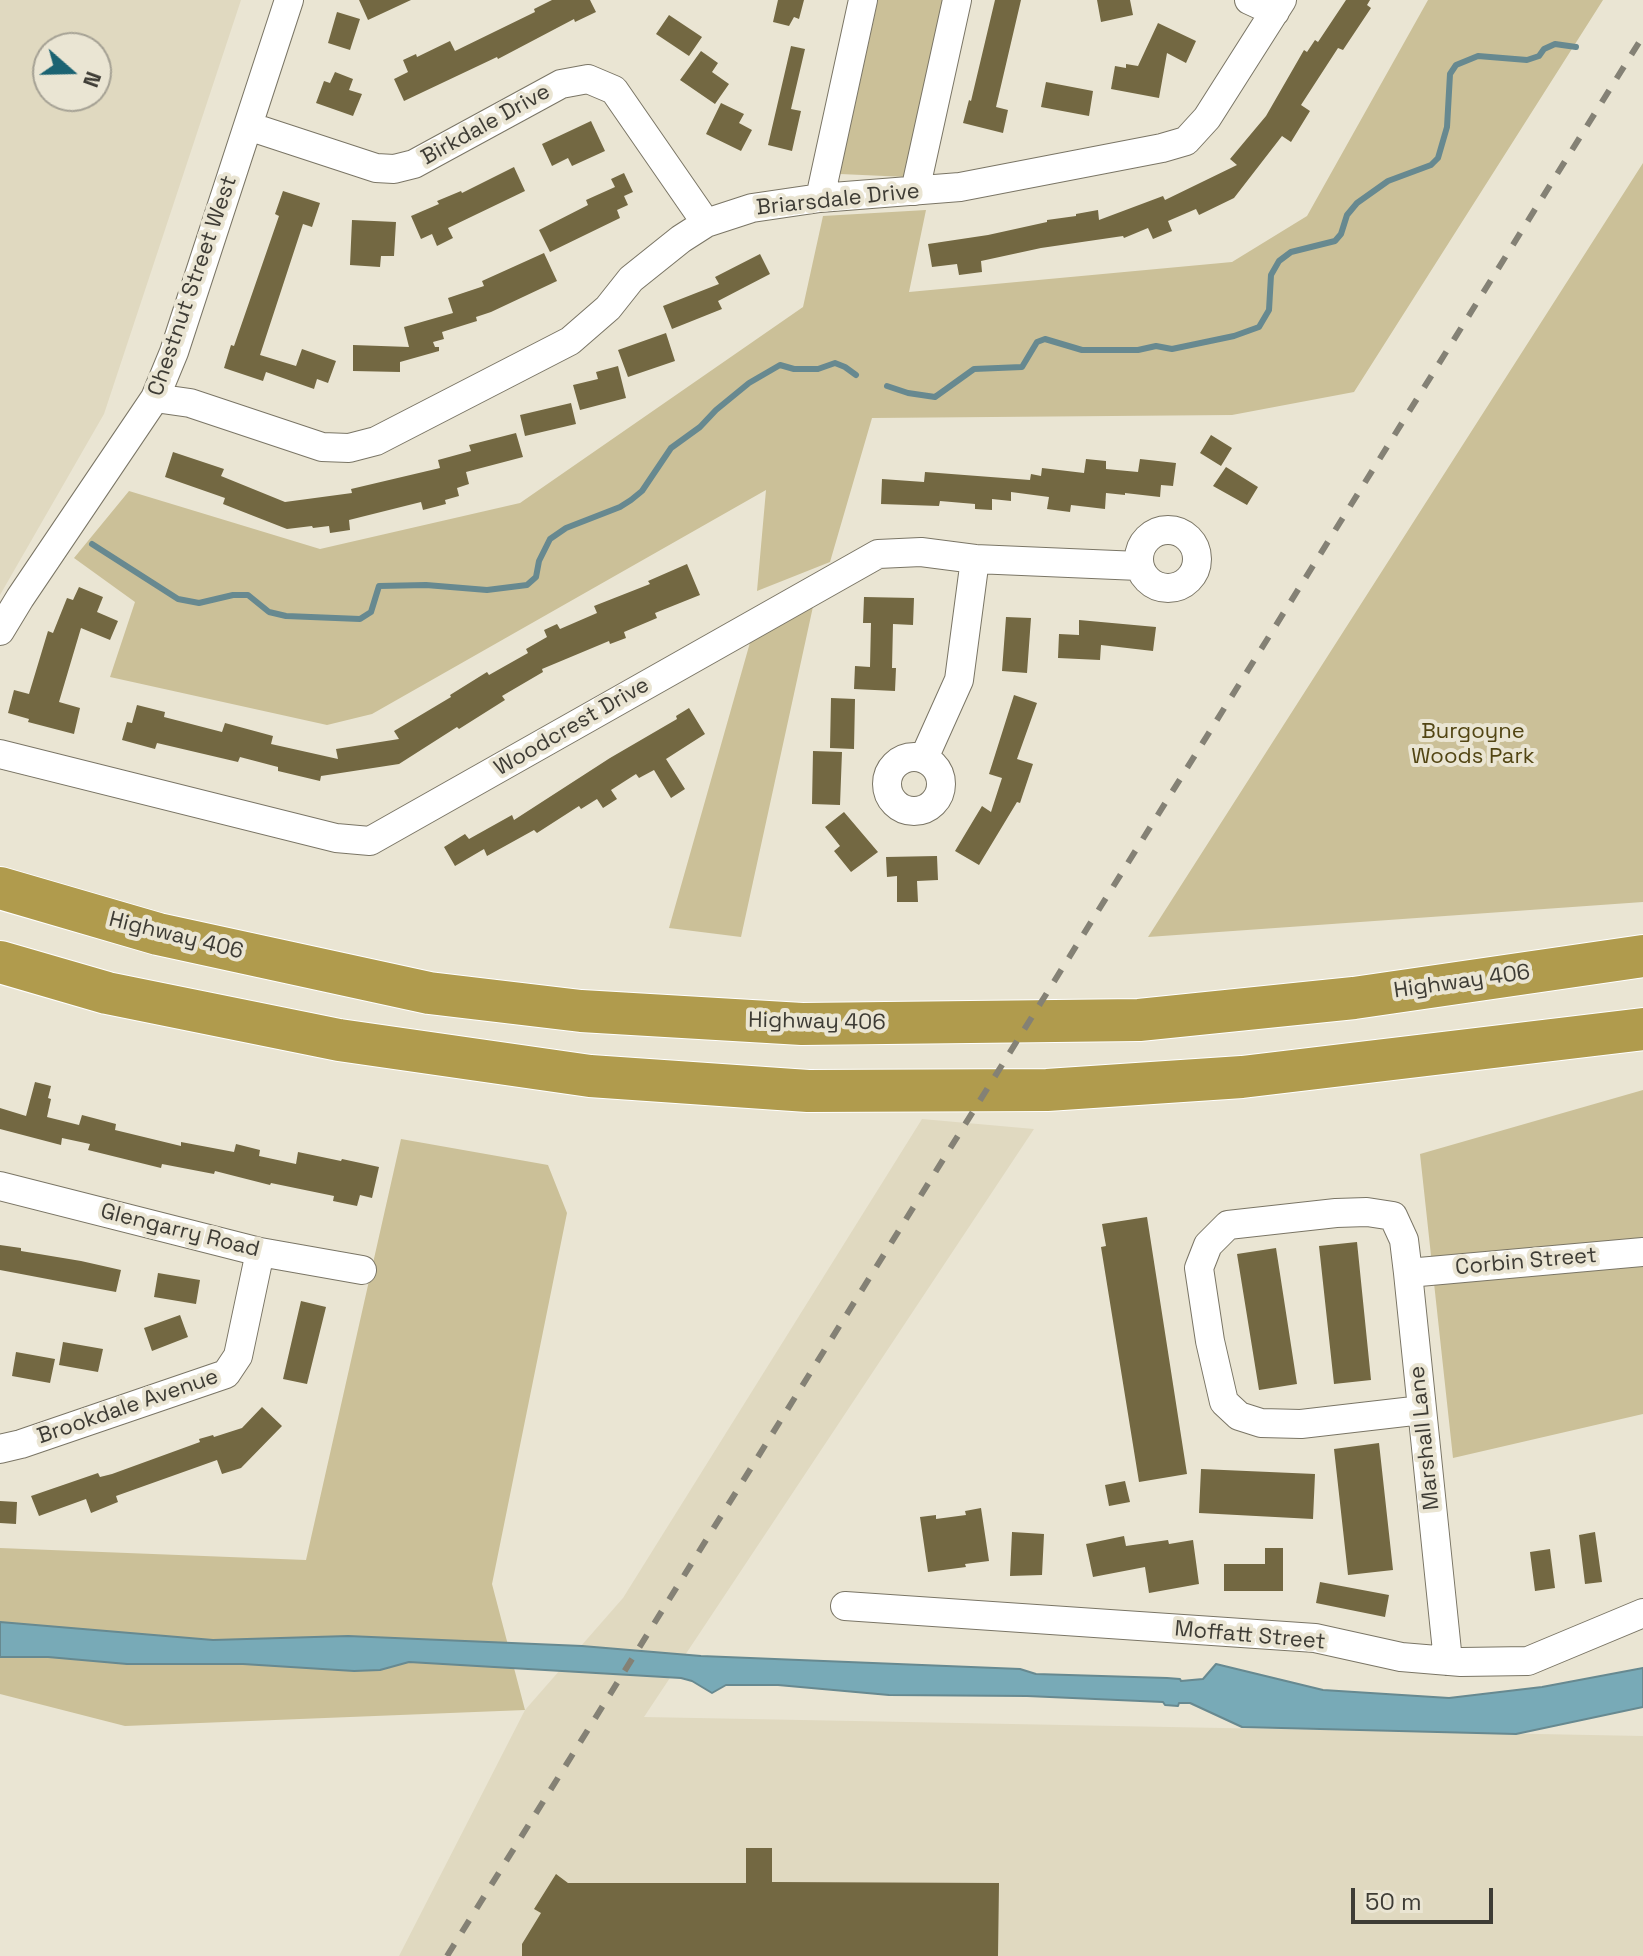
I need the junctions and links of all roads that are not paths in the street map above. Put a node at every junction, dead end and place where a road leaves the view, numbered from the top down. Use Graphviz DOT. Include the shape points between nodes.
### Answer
graph roads {
  1 [pos="289,0"];
  2 [pos="863,0"];
  3 [pos="957,0"];
  4 [pos="1269,4"];
  5 [pos="248,126"];
  6 [pos="915,191"];
  7 [pos="820,198"];
  8 [pos="706,223"];
  9 [pos="155,398"];
  10 [pos="975,559"];
  11 [pos="1139,566"];
  12 [pos="0,631"];
  13 [pos="0,754"];
  14 [pos="924,758"];
  15 [pos="0,888"];
  16 [pos="1643,956"];
  17 [pos="0,962"];
  18 [pos="1643,1029"];
  19 [pos="0,1186"];
  20 [pos="260,1252"];
  21 [pos="1643,1252"];
  22 [pos="362,1270"];
  23 [pos="1408,1273"];
  24 [pos="1422,1410"];
  25 [pos="0,1449"];
  26 [pos="845,1606"];
  27 [pos="1643,1613"];
  28 [pos="1448,1661"];
  1 -- 5 [label="street, Chestnut Street West"];
  2 -- 7 [label="street"];
  3 -- 6 [label="street"];
  4 -- 6 [label="street, Briarsdale Drive" via="1207,118 1186,141 960,187"];
  5 -- 8 [label="street, Birkdale Drive" via="376,168 394,169 414,164 561,84 588,79 614,90"];
  5 -- 9 [label="street, Chestnut Street West"];
  6 -- 7 [label="street, Briarsdale Drive"];
  7 -- 8 [label="street, Briarsdale Drive" via="752,208"];
  8 -- 9 [label="street, Briarsdale Drive" via="631,279 570,341 376,441 322,447 190,403"];
  9 -- 12 [label="street, Chestnut Street West"];
  10 -- 11 [label="street, Woodcrest Drive"];
  10 -- 13 [label="street, Woodcrest Drive" via="921,552 878,554 370,841 336,838"];
  10 -- 14 [label="street" via="959,680"];
  15 -- 16 [label="highway, Highway 406" via="158,934 429,993 581,1011 802,1024 1139,1020 1354,998"];
  17 -- 18 [label="highway" via="107,993 339,1040 590,1076 808,1091 1047,1090 1242,1077"];
  19 -- 20 [label="street, Glengarry Road"];
  20 -- 22 [label="street, Glengarry Road"];
  20 -- 25 [label="street, Brookdale Avenue" via="238,1356 226,1374"];
  21 -- 23 [label="street, Corbin Street"];
  23 -- 24 [label="street, Marshall Lane"];
  23 -- 24 [label="street, Marshall Lane" via="1404,1240 1393,1216 1367,1212 1228,1225 1208,1245 1199,1268 1224,1402 1239,1416 1261,1423 1301,1424"];
  24 -- 28 [label="street, Marshall Lane"];
  26 -- 28 [label="street, Moffatt Street" via="1315,1638 1401,1657"];
  27 -- 28 [label="street, Moffatt Street" via="1528,1661"];
}
